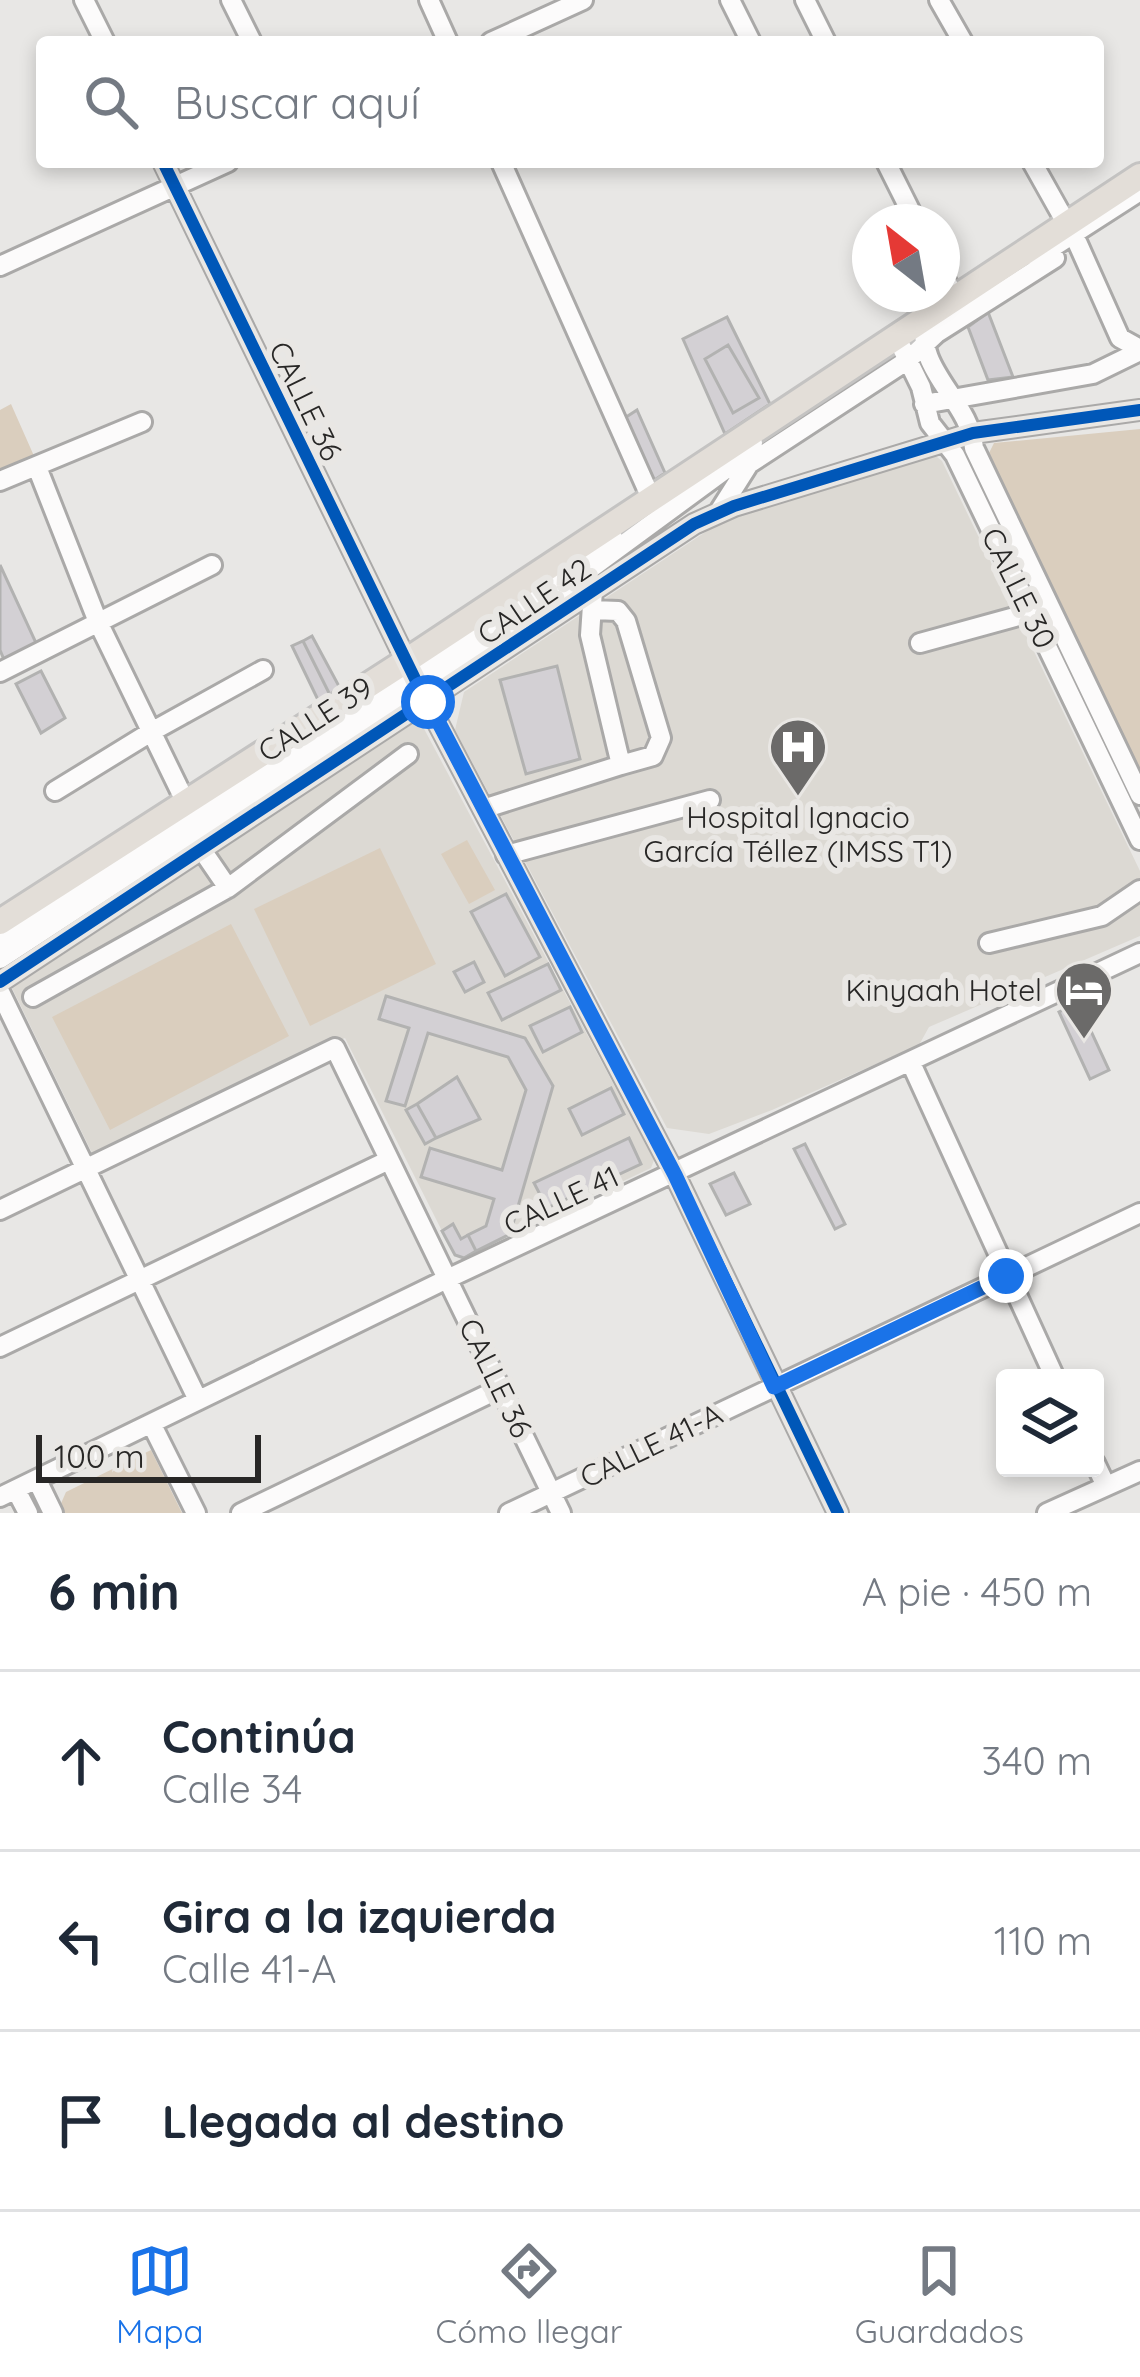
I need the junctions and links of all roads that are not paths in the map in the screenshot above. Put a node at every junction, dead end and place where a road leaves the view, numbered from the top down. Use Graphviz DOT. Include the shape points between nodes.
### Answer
graph roads {
  1 [pos="84,0"];
  2 [pos="231,0"];
  3 [pos="429,0"];
  4 [pos="583,0"];
  5 [pos="730,0"];
  6 [pos="805,0"];
  7 [pos="939,0"];
  8 [pos="102,36"];
  9 [pos="249,36"];
  10 [pos="445,36"];
  11 [pos="504,36"];
  12 [pos="748,36"];
  13 [pos="823,36"];
  14 [pos="960,36"];
  15 [pos="167,168"];
  16 [pos="215,168"];
  17 [pos="504,168"];
  18 [pos="889,168"];
  19 [pos="1034,168"];
  20 [pos="1140,176"];
  21 [pos="175,186"];
  22 [pos="1140,191"];
  23 [pos="907,204"];
  24 [pos="1140,204"];
  25 [pos="1073,235"];
  26 [pos="0,266"];
  27 [pos="960,295"];
  28 [pos="941,312"];
  29 [pos="924,330"];
  30 [pos="1140,350"];
  31 [pos="893,351"];
  32 [pos="955,399"];
  33 [pos="924,404"];
  34 [pos="1140,410"];
  35 [pos="142,422"];
  36 [pos="973,433"];
  37 [pos="944,441"];
  38 [pos="37,467"];
  39 [pos="0,481"];
  40 [pos="650,498"];
  41 [pos="718,513"];
  42 [pos="212,565"];
  43 [pos="593,590"];
  44 [pos="593,610"];
  45 [pos="1040,610"];
  46 [pos="98,622"];
  47 [pos="920,643"];
  48 [pos="263,670"];
  49 [pos="0,672"];
  50 [pos="416,680"];
  51 [pos="152,732"];
  52 [pos="408,754"];
  53 [pos="622,765"];
  54 [pos="55,791"];
  55 [pos="1140,795"];
  56 [pos="710,800"];
  57 [pos="186,803"];
  58 [pos="483,809"];
  59 [pos="1140,840"];
  60 [pos="202,850"];
  61 [pos="506,855"];
  62 [pos="228,888"];
  63 [pos="1140,890"];
  64 [pos="0,922"];
  65 [pos="0,940"];
  66 [pos="988,943"];
  67 [pos="1140,953"];
  68 [pos="0,959"];
  69 [pos="0,982"];
  70 [pos="0,992"];
  71 [pos="34,997"];
  72 [pos="911,1063"];
  73 [pos="389,1160"];
  74 [pos="87,1169"];
  75 [pos="675,1175"];
  76 [pos="0,1210"];
  77 [pos="1140,1213"];
  78 [pos="1006,1276"];
  79 [pos="138,1278"];
  80 [pos="447,1279"];
  81 [pos="0,1347"];
  82 [pos="1051,1369"];
  83 [pos="774,1387"];
  84 [pos="502,1388"];
  85 [pos="198,1400"];
  86 [pos="152,1425"];
  87 [pos="1140,1471"];
  88 [pos="1102,1477"];
  89 [pos="37,1480"];
  90 [pos="1106,1486"];
  91 [pos="552,1492"];
  92 [pos="8,1494"];
  93 [pos="28,1513"];
  94 [pos="52,1513"];
  95 [pos="196,1513"];
  96 [pos="241,1513"];
  97 [pos="509,1513"];
  98 [pos="561,1513"];
  99 [pos="838,1513"];
  100 [pos="1047,1513"];
  1 -- 8 [label="street"];
  2 -- 9 [label="street"];
  3 -- 10 [label="street"];
  4 -- 11 [label="street"];
  5 -- 12 [label="street"];
  6 -- 13 [label="street"];
  7 -- 14 [label="street"];
  15 -- 21 [label="street, CALLE 36"];
  16 -- 21 [label="street"];
  17 -- 40 [label="street"];
  18 -- 23 [label="street"];
  19 -- 25 [label="street"];
  20 -- 25 [label="main road, CALLE 39"];
  21 -- 26 [label="street"];
  21 -- 50 [label="street, CALLE 36"];
  22 -- 25 [label="street"];
  24 -- 25 [label="street, CALLE 39"];
  25 -- 27 [label="main road, CALLE 39"];
  25 -- 29 [label="street, CALLE 39"];
  25 -- 30 [label="street" via="1120,338"];
  28 -- 29 [label="main road, CALLE 39"];
  29 -- 31 [label="main road, CALLE 39"];
  29 -- 32 [label="street, CALLE 30" via="937,375"];
  30 -- 32 [label="street" via="1094,374"];
  31 -- 33 [label="street, CALLE 30"];
  31 -- 40 [label="main road, CALLE 39"];
  31 -- 41 [label="street" via="749,464"];
  31 -- 50 [label="street"];
  32 -- 33 [label="street"];
  32 -- 36 [label="street, CALLE 30"];
  33 -- 37 [label="street, CALLE 30"];
  34 -- 36 [label="street, CALLE 42"];
  35 -- 38 [label="street"];
  36 -- 37 [label="street, CALLE 42"];
  36 -- 45 [label="street, CALLE 30"];
  37 -- 41 [label="street, CALLE 42"];
  37 -- 45 [label="street, CALLE 30"];
  38 -- 39 [label="street"];
  38 -- 46 [label="street"];
  40 -- 50 [label="main road, CALLE 39"];
  41 -- 43 [label="street, CALLE 42"];
  42 -- 46 [label="street"];
  43 -- 44 [label="street"];
  43 -- 50 [label="street, CALLE 42"];
  44 -- 53 [label="street" via="590,635"];
  44 -- 53 [label="street" via="618,611 626,621 661,738 653,756"];
  45 -- 47 [label="street"];
  45 -- 55 [label="street, CALLE 30"];
  45 -- 59 [label="street, CALLE 30"];
  46 -- 49 [label="street"];
  46 -- 51 [label="street"];
  48 -- 51 [label="street"];
  50 -- 57 [label="main road, CALLE 39"];
  50 -- 58 [label="street, CALLE 36"];
  50 -- 60 [label="street, CALLE 42"];
  50 -- 65 [label="street"];
  50 -- 68 [label="street"];
  51 -- 54 [label="street"];
  51 -- 57 [label="street"];
  52 -- 62 [label="street"];
  53 -- 58 [label="street"];
  56 -- 61 [label="street"];
  57 -- 64 [label="main road, CALLE 39"];
  58 -- 61 [label="street, CALLE 36"];
  60 -- 62 [label="street"];
  60 -- 69 [label="street, CALLE 42"];
  61 -- 75 [label="street, CALLE 36"];
  62 -- 71 [label="street"];
  63 -- 66 [label="street" via="1102,916"];
  67 -- 72 [label="street, CALLE 41"];
  70 -- 74 [label="street"];
  72 -- 75 [label="street, CALLE 41"];
  72 -- 78 [label="street"];
  73 -- 74 [label="street, CALLE 36" via="335,1048"];
  73 -- 79 [label="street"];
  73 -- 80 [label="street, CALLE 36"];
  74 -- 76 [label="street"];
  74 -- 79 [label="street"];
  75 -- 80 [label="street, CALLE 41"];
  75 -- 83 [label="street, CALLE 36"];
  77 -- 78 [label="street, CALLE 41-A"];
  78 -- 82 [label="street"];
  78 -- 83 [label="street, CALLE 41-A"];
  79 -- 81 [label="street"];
  79 -- 85 [label="street"];
  80 -- 84 [label="street, CALLE 36"];
  80 -- 85 [label="street, CALLE 41"];
  83 -- 91 [label="street, CALLE 41-A"];
  83 -- 99 [label="street, CALLE 36"];
  84 -- 91 [label="street, CALLE 36"];
  84 -- 96 [label="street"];
  85 -- 86 [label="street, CALLE 41"];
  86 -- 89 [label="street, CALLE 41"];
  86 -- 95 [label="street"];
  87 -- 90 [label="street"];
  88 -- 90 [label="street"];
  89 -- 92 [label="street, CALLE 41"];
  89 -- 94 [label="street"];
  90 -- 100 [label="street"];
  91 -- 97 [label="street, CALLE 41-A"];
  91 -- 98 [label="street, CALLE 36"];
  92 -- 93 [label="street"];
}
